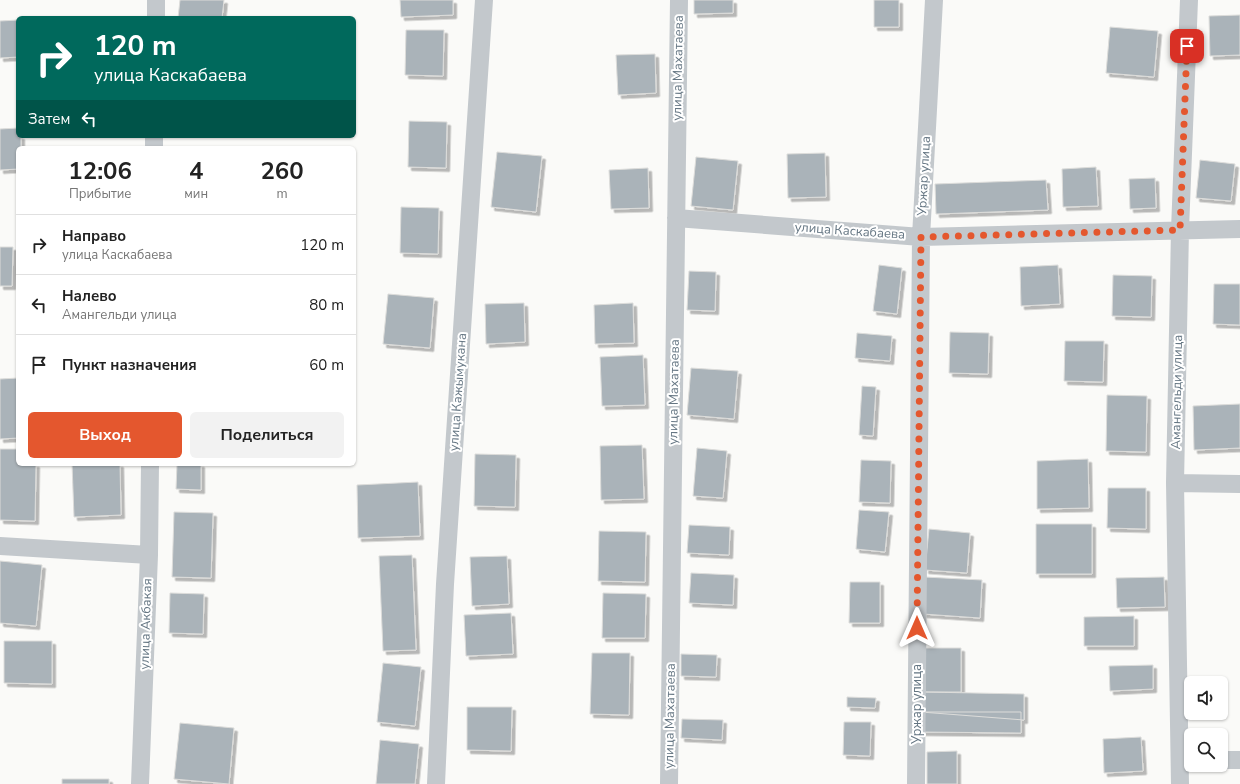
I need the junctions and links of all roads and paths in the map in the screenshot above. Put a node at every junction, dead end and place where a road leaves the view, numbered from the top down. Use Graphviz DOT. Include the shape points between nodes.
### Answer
graph roads {
  1 [pos="156,0"];
  2 [pos="484,0"];
  3 [pos="679,0"];
  4 [pos="934,0"];
  5 [pos="1189,0"];
  6 [pos="156,16"];
  7 [pos="676,218"];
  8 [pos="1240,229"];
  9 [pos="1180,230"];
  10 [pos="921,237"];
  11 [pos="150,466"];
  12 [pos="1175,483"];
  13 [pos="1240,484"];
  14 [pos="0,546"];
  15 [pos="148,555"];
  16 [pos="1184,732"];
  17 [pos="1228,760"];
  18 [pos="1240,760"];
  19 [pos="1184,765"];
  20 [pos="140,784"];
  21 [pos="436,784"];
  22 [pos="669,784"];
  23 [pos="916,784"];
  24 [pos="1180,784"];
  1 -- 6 [label="street"];
  2 -- 21 [label="street, улица Кажымукана" via="445,584"];
  3 -- 7 [label="street, улица Махатаева"];
  4 -- 10 [label="street, Уржар улица"];
  5 -- 9 [label="street, Амангельди улица"];
  7 -- 10 [label="street, улица Каскабаева"];
  7 -- 22 [label="street, улица Махатаева"];
  8 -- 9 [label="street, улица Каскабаева"];
  9 -- 10 [label="street, улица Каскабаева"];
  9 -- 12 [label="street, Амангельди улица"];
  10 -- 23 [label="street, Уржар улица"];
  11 -- 15 [label="street, улица Акбакая"];
  12 -- 13 [label="street"];
  12 -- 16 [label="street, Амангельди улица"];
  14 -- 15 [label="street"];
  15 -- 20 [label="street, улица Акбакая"];
  17 -- 18 [label="street"];
  19 -- 24 [label="street, Амангельди улица"];
}
